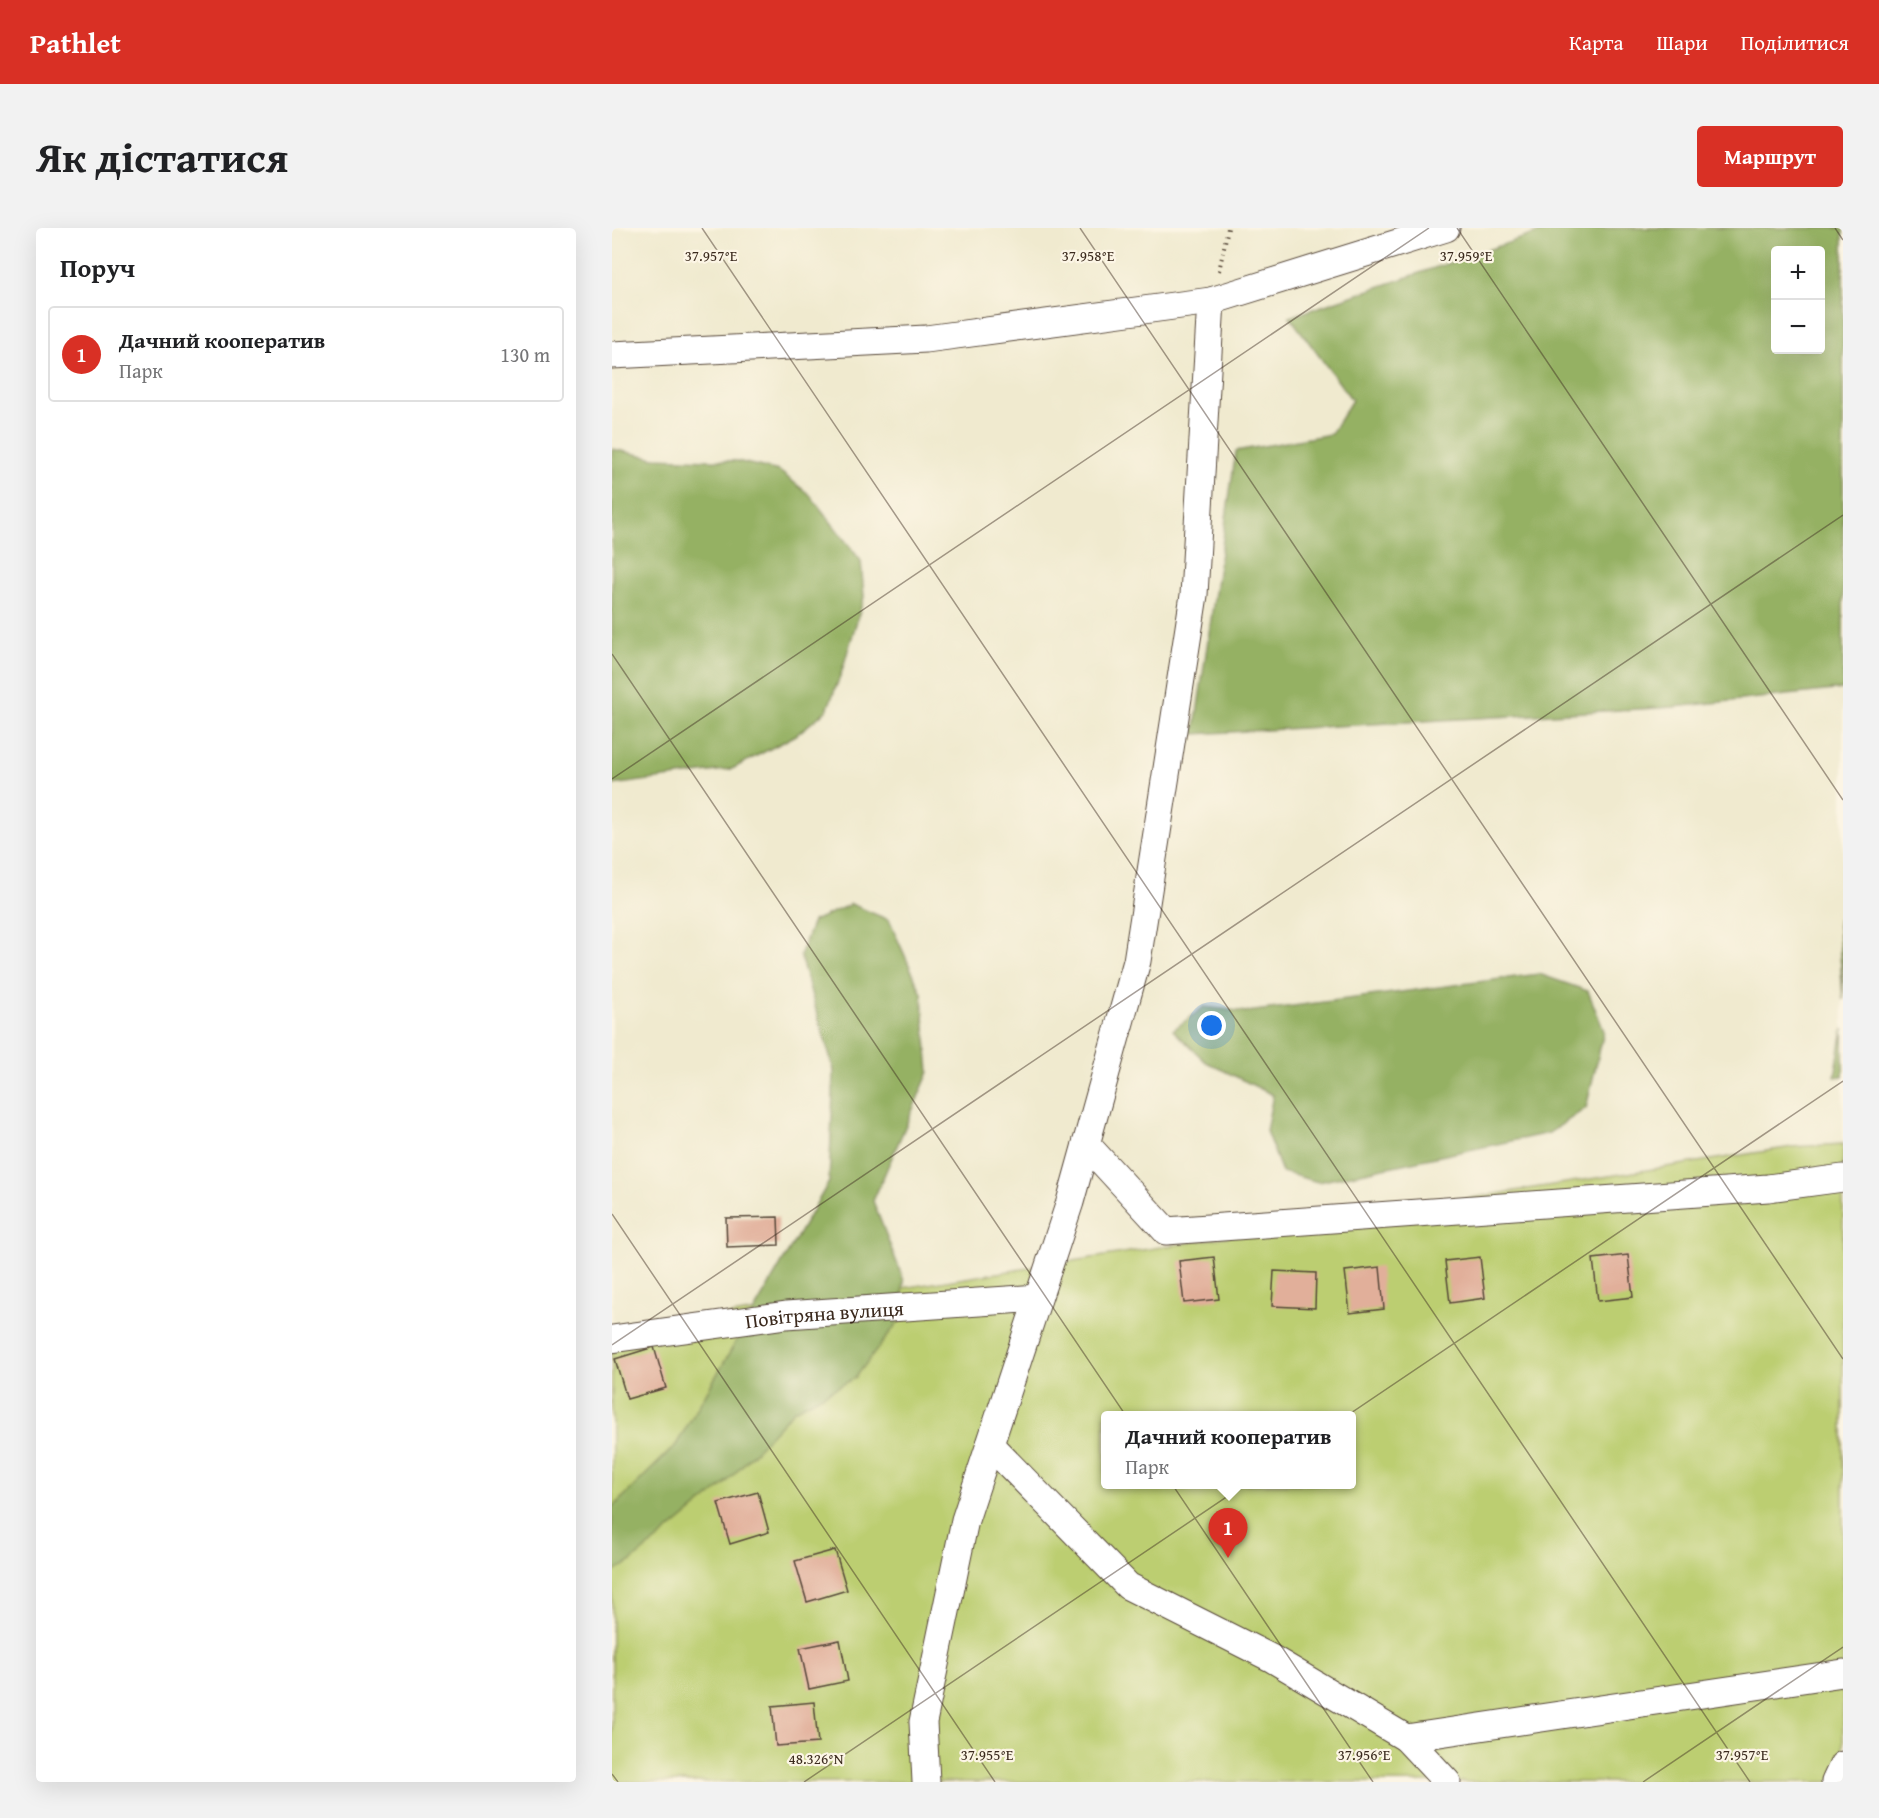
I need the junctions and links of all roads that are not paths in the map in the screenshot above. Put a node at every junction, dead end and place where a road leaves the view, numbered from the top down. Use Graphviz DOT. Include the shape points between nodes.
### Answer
graph roads {
  1 [pos="1446,228"];
  2 [pos="1211,302"];
  3 [pos="612,355"];
  4 [pos="1086,1144"];
  5 [pos="1843,1178"];
  6 [pos="1038,1298"];
  7 [pos="612,1339"];
  8 [pos="990,1444"];
  9 [pos="1843,1673"];
  10 [pos="1406,1738"];
  11 [pos="1843,1765"];
  12 [pos="926,1782"];
  13 [pos="1447,1782"];
  14 [pos="1835,1782"];
  1 -- 2 [label="street"];
  2 -- 3 [label="street" via="926,339"];
  2 -- 4 [label="street" via="1194,595 1137,961"];
  4 -- 5 [label="street" via="1166,1231 1768,1188"];
  4 -- 6 [label="street"];
  6 -- 7 [label="street, Повітряна вулиця" via="786,1315"];
  6 -- 8 [label="street"];
  8 -- 10 [label="street" via="1128,1586 1271,1658"];
  8 -- 12 [label="street" via="965,1520 923,1722"];
  9 -- 10 [label="street"];
  10 -- 13 [label="street"];
  11 -- 14 [label="street"];
}
